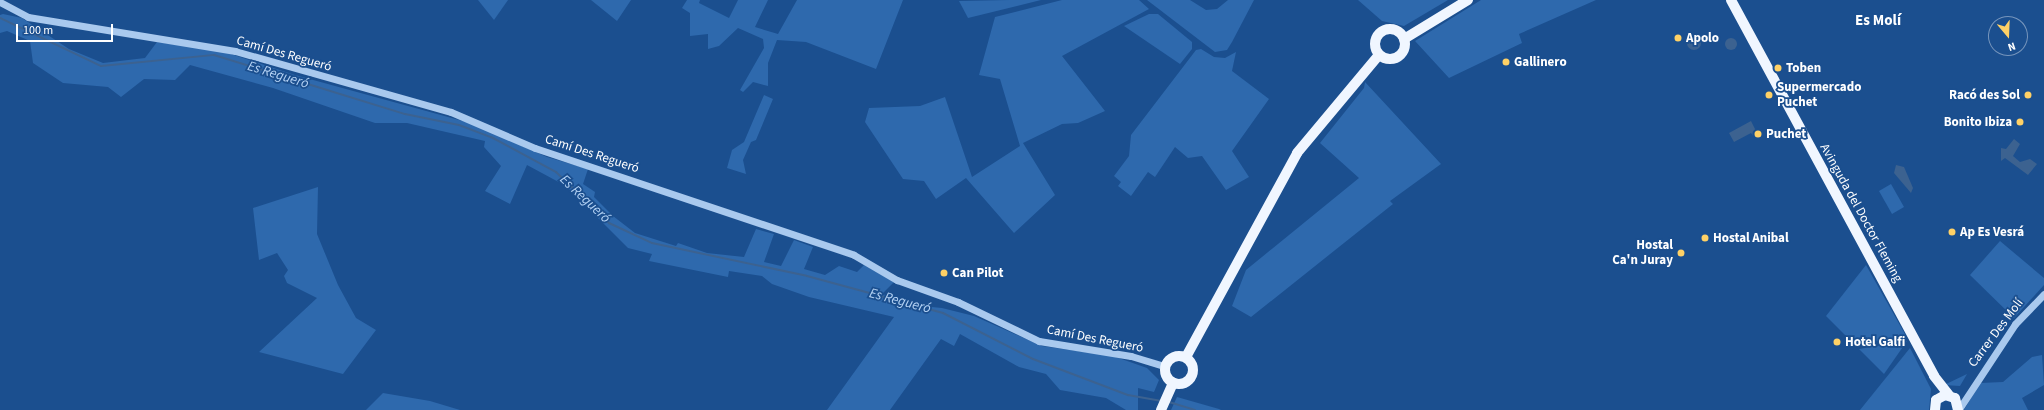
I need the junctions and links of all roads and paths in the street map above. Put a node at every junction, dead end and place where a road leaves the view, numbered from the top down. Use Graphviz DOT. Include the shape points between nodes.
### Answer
graph roads {
  1 [pos="1468,0"];
  2 [pos="1731,0"];
  3 [pos="0,2"];
  4 [pos="1404,39"];
  5 [pos="1379,55"];
  6 [pos="2044,294"];
  7 [pos="1186,357"];
  8 [pos="1164,366"];
  9 [pos="1173,383"];
  10 [pos="1969,389"];
  11 [pos="1946,396"];
  12 [pos="1162,409"];
  13 [pos="1935,410"];
  14 [pos="1958,410"];
  1 -- 4 [label="main road"];
  2 -- 11 [label="main road, Avinguda del Doctor Fleming"];
  3 -- 8 [label="street, Camí Des Regueró" via="28,17 235,51 451,112 535,148 854,255 897,280 958,302 1039,341 1132,356"];
  4 -- 5 [label="main road" via="1404,48 1399,56 1390,59"];
  4 -- 5 [label="main road" via="1395,30 1383,30 1374,43"];
  5 -- 7 [label="main road" via="1297,153"];
  6 -- 10 [label="street, Carrer Des Molí" via="2015,324"];
  7 -- 8 [label="main road" via="1173,356"];
  7 -- 9 [label="main road" via="1193,367 1192,375 1182,384"];
  8 -- 9 [label="main road" via="1166,378"];
  9 -- 12 [label="main road"];
  10 -- 11 [label="street"];
  10 -- 14 [label="street, Carrer Des Molí"];
  11 -- 13 [label="main road"];
  11 -- 14 [label="main road, Avinguda del Doctor Fleming"];
}
